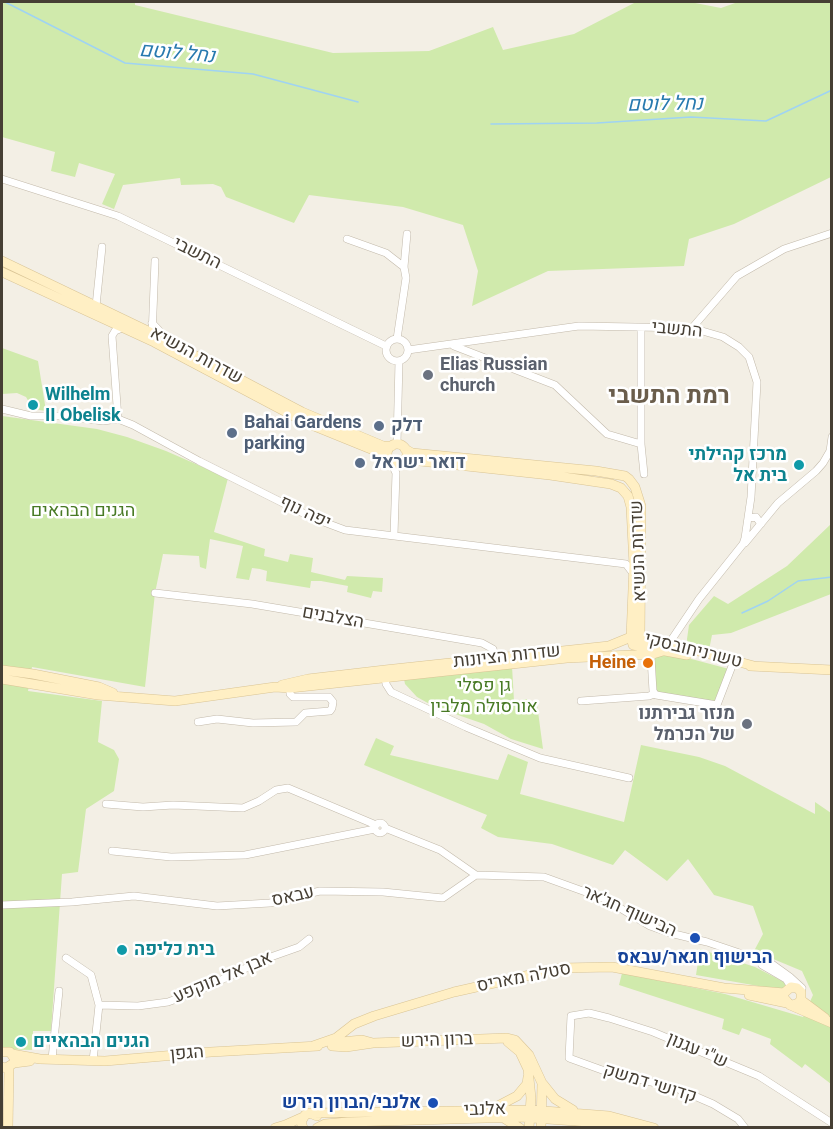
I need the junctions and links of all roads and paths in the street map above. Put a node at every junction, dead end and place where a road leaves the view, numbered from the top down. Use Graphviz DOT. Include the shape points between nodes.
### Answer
graph roads {
  1 [pos="2,179"];
  2 [pos="831,233"];
  3 [pos="407,234"];
  4 [pos="347,239"];
  5 [pos="102,247"];
  6 [pos="2,261"];
  7 [pos="155,261"];
  8 [pos="404,267"];
  9 [pos="2,272"];
  10 [pos="96,306"];
  11 [pos="641,327"];
  12 [pos="122,328"];
  13 [pos="692,328"];
  14 [pos="153,333"];
  15 [pos="397,339"];
  16 [pos="452,345"];
  17 [pos="386,346"];
  18 [pos="408,350"];
  19 [pos="399,361"];
  20 [pos="2,409"];
  21 [pos="118,420"];
  22 [pos="831,437"];
  23 [pos="640,444"];
  24 [pos="398,446"];
  25 [pos="396,462"];
  26 [pos="644,474"];
  27 [pos="748,521"];
  28 [pos="758,527"];
  29 [pos="394,535"];
  30 [pos="743,544"];
  31 [pos="630,561"];
  32 [pos="155,593"];
  33 [pos="640,619"];
  34 [pos="677,630"];
  35 [pos="635,639"];
  36 [pos="657,640"];
  37 [pos="668,647"];
  38 [pos="683,648"];
  39 [pos="648,654"];
  40 [pos="612,655"];
  41 [pos="497,662"];
  42 [pos="732,663"];
  43 [pos="830,669"];
  44 [pos="2,670"];
  45 [pos="386,675"];
  46 [pos="2,679"];
  47 [pos="275,687"];
  48 [pos="290,688"];
  49 [pos="654,694"];
  50 [pos="120,696"];
  51 [pos="581,701"];
  52 [pos="198,722"];
  53 [pos="629,778"];
  54 [pos="106,804"];
  55 [pos="376,827"];
  56 [pos="112,851"];
  57 [pos="476,875"];
  58 [pos="2,905"];
  59 [pos="309,939"];
  60 [pos="744,955"];
  61 [pos="66,958"];
  62 [pos="724,988"];
  63 [pos="788,990"];
  64 [pos="59,991"];
  65 [pos="802,998"];
  66 [pos="790,1004"];
  67 [pos="99,1005"];
  68 [pos="830,1023"];
  69 [pos="352,1026"];
  70 [pos="568,1037"];
  71 [pos="501,1039"];
  72 [pos="362,1040"];
  73 [pos="373,1043"];
  74 [pos="347,1044"];
  75 [pos="318,1046"];
  76 [pos="2,1052"];
  77 [pos="52,1059"];
  78 [pos="93,1061"];
  79 [pos="8,1065"];
  80 [pos="529,1074"];
  81 [pos="542,1083"];
  82 [pos="581,1112"];
  83 [pos="313,1113"];
  84 [pos="491,1114"];
  85 [pos="303,1117"];
  86 [pos="530,1118"];
  87 [pos="542,1119"];
  88 [pos="572,1120"];
  89 [pos="831,1123"];
  90 [pos="3,1128"];
  91 [pos="8,1128"];
  92 [pos="275,1128"];
  93 [pos="303,1128"];
  94 [pos="317,1128"];
  95 [pos="520,1128"];
  96 [pos="555,1128"];
  97 [pos="626,1128"];
  98 [pos="654,1128"];
  99 [pos="745,1128"];
  1 -- 17 [label="street, התשבי" via="118,216"];
  2 -- 13 [label="street" via="784,249 737,276"];
  3 -- 8 [label="street"];
  4 -- 8 [label="street" via="386,253"];
  5 -- 10 [label="street"];
  6 -- 10 [label="street, שדרות הנשיא"];
  7 -- 14 [label="street"];
  8 -- 15 [label="street" via="406,279"];
  9 -- 12 [label="street, שדרות הנשיא"];
  10 -- 14 [label="street, שדרות הנשיא"];
  11 -- 13 [label="street, התשבי"];
  11 -- 16 [label="street, התשבי" via="579,326"];
  11 -- 23 [label="street"];
  12 -- 14 [label="street, שדרות הנשיא"];
  12 -- 21 [label="street" via="112,336"];
  13 -- 27 [label="street, התשבי" via="739,347 756,372"];
  14 -- 24 [label="street, שדרות הנשיא" via="302,412 383,446"];
  14 -- 25 [label="street, שדרות הנשיא" via="307,423"];
  15 -- 17 [label="street"];
  15 -- 18 [label="street" via="406,343"];
  16 -- 18 [label="street, התשבי"];
  16 -- 23 [label="street" via="555,385 607,434"];
  17 -- 19 [label="street" via="388,357"];
  18 -- 19 [label="street"];
  19 -- 24 [label="street"];
  20 -- 21 [label="street, יפה נוף" via="31,416"];
  21 -- 29 [label="street, יפה נוף" via="329,525 354,532"];
  22 -- 28 [label="street" via="830,451 823,463 786,495"];
  23 -- 26 [label="street"];
  24 -- 25 [label="street" via="387,453"];
  24 -- 25 [label="street" via="407,456"];
  24 -- 33 [label="street, שדרות הנשיא" via="412,453 625,476 635,487 641,506"];
  25 -- 29 [label="street"];
  25 -- 31 [label="street, שדרות הנשיא" via="411,460 527,472 617,485 630,501"];
  27 -- 28 [label="street" via="751,528"];
  27 -- 28 [label="street" via="756,517"];
  27 -- 30 [label="street, התשבי"];
  28 -- 30 [label="street"];
  29 -- 31 [label="street, יפה נוף"];
  30 -- 34 [label="street, התשבי"];
  31 -- 35 [label="street, שדרות הנשיא"];
  32 -- 41 [label="street, הצלבנים" via="252,604 482,643 493,649"];
  33 -- 35 [label="street, שדרות הנשיא"];
  33 -- 36 [label="street"];
  34 -- 37 [label="street, התשבי"];
  34 -- 38 [label="street"];
  35 -- 36 [label="street, טשרניחובסקי"];
  35 -- 37 [label="street"];
  35 -- 40 [label="street"];
  35 -- 41 [label="street, שדרות הציונות"];
  36 -- 37 [label="street, טשרניחובסקי"];
  37 -- 38 [label="street, טשרניחובסקי"];
  37 -- 39 [label="street, טשרניחובסקי"];
  37 -- 42 [label="street, טשרניחובסקי"];
  38 -- 42 [label="street, טשרניחובסקי"];
  39 -- 40 [label="street, טשרניחובסקי"];
  39 -- 49 [label="street"];
  40 -- 41 [label="street, שדרות הציונות"];
  41 -- 45 [label="street, שדרות הציונות"];
  42 -- 43 [label="street, טשרניחובסקי"];
  42 -- 49 [label="street" via="717,705"];
  44 -- 50 [label="street, שדרות הציונות" via="99,687"];
  45 -- 47 [label="street, שדרות הציונות" via="308,679"];
  45 -- 48 [label="street, שדרות הציונות"];
  45 -- 53 [label="street" via="395,695 540,758"];
  46 -- 50 [label="street, שדרות הציונות"];
  47 -- 48 [label="street, שדרות הציונות"];
  47 -- 50 [label="street, שדרות הציונות" via="175,701"];
  48 -- 52 [label="street" via="293,697 329,697 332,708 305,713 296,722"];
  49 -- 51 [label="street"];
  54 -- 55 [label="street" via="243,808 276,790 288,788"];
  55 -- 56 [label="street" via="245,855 171,856"];
  55 -- 57 [label="street" via="381,823 440,850"];
  57 -- 58 [label="street, עבאס" via="443,898 320,891 270,903 218,906 134,896"];
  57 -- 60 [label="street, הבישוף חג'אר" via="544,878 605,899 650,926"];
  59 -- 67 [label="street, אבן אל מוקפע" via="299,947 168,1002"];
  60 -- 63 [label="street, הבישוף חג'אר" via="784,978"];
  60 -- 65 [label="street, הבישוף חג'אר" via="772,964 789,975 802,989"];
  61 -- 67 [label="street" via="91,975"];
  62 -- 63 [label="street, סטלה מאריס"];
  62 -- 66 [label="street, סטלה מאריס"];
  62 -- 69 [label="street, סטלה מאריס" via="612,967 561,968 454,992"];
  63 -- 65 [label="street" via="799,989"];
  63 -- 66 [label="street" via="785,1000"];
  64 -- 77 [label="street"];
  65 -- 66 [label="street" via="797,1004"];
  65 -- 68 [label="street, סטלה מאריס"];
  66 -- 68 [label="street, סטלה מאריס"];
  67 -- 78 [label="street"];
  69 -- 72 [label="street" via="354,1035"];
  69 -- 74 [label="street"];
  69 -- 75 [label="street, סטלה מאריס"];
  70 -- 89 [label="street, ש\"י עגנון" via="571,1016 589,1013 653,1032 759,1076"];
  70 -- 99 [label="street, קדושי דמשק" via="569,1058 676,1088 713,1104"];
  71 -- 73 [label="street, ברון הירש"];
  71 -- 80 [label="street" via="520,1052"];
  71 -- 81 [label="street, ברון הירש" via="515,1040 525,1048"];
  72 -- 73 [label="street, ברון הירש"];
  72 -- 74 [label="street, ברון הירש"];
  73 -- 74 [label="street, ברון הירש"];
  74 -- 75 [label="street, הגפן"];
  75 -- 78 [label="street, הגפן"];
  76 -- 79 [label="street, הגפן" via="7,1051"];
  77 -- 78 [label="street, הגפן"];
  77 -- 79 [label="street, הגפן"];
  79 -- 90 [label="street"];
  79 -- 91 [label="street"];
  80 -- 84 [label="street" via="527,1084 517,1096"];
  80 -- 86 [label="street"];
  81 -- 82 [label="street" via="555,1099"];
  81 -- 87 [label="street, ברון הירש"];
  82 -- 87 [label="street, אלנבי"];
  82 -- 98 [label="street, אלנבי"];
  83 -- 84 [label="street, אלנבי"];
  83 -- 85 [label="street, אלנבי"];
  83 -- 94 [label="street, אלנבי" via="319,1119"];
  84 -- 86 [label="street, אלנבי"];
  84 -- 94 [label="street, אלנבי" via="336,1123"];
  84 -- 95 [label="street"];
  85 -- 92 [label="street, אלנבי"];
  85 -- 93 [label="street"];
  86 -- 87 [label="street, אלנבי"];
  87 -- 88 [label="street, אלנבי"];
  88 -- 96 [label="street"];
  88 -- 97 [label="street, אלנבי"];
}
